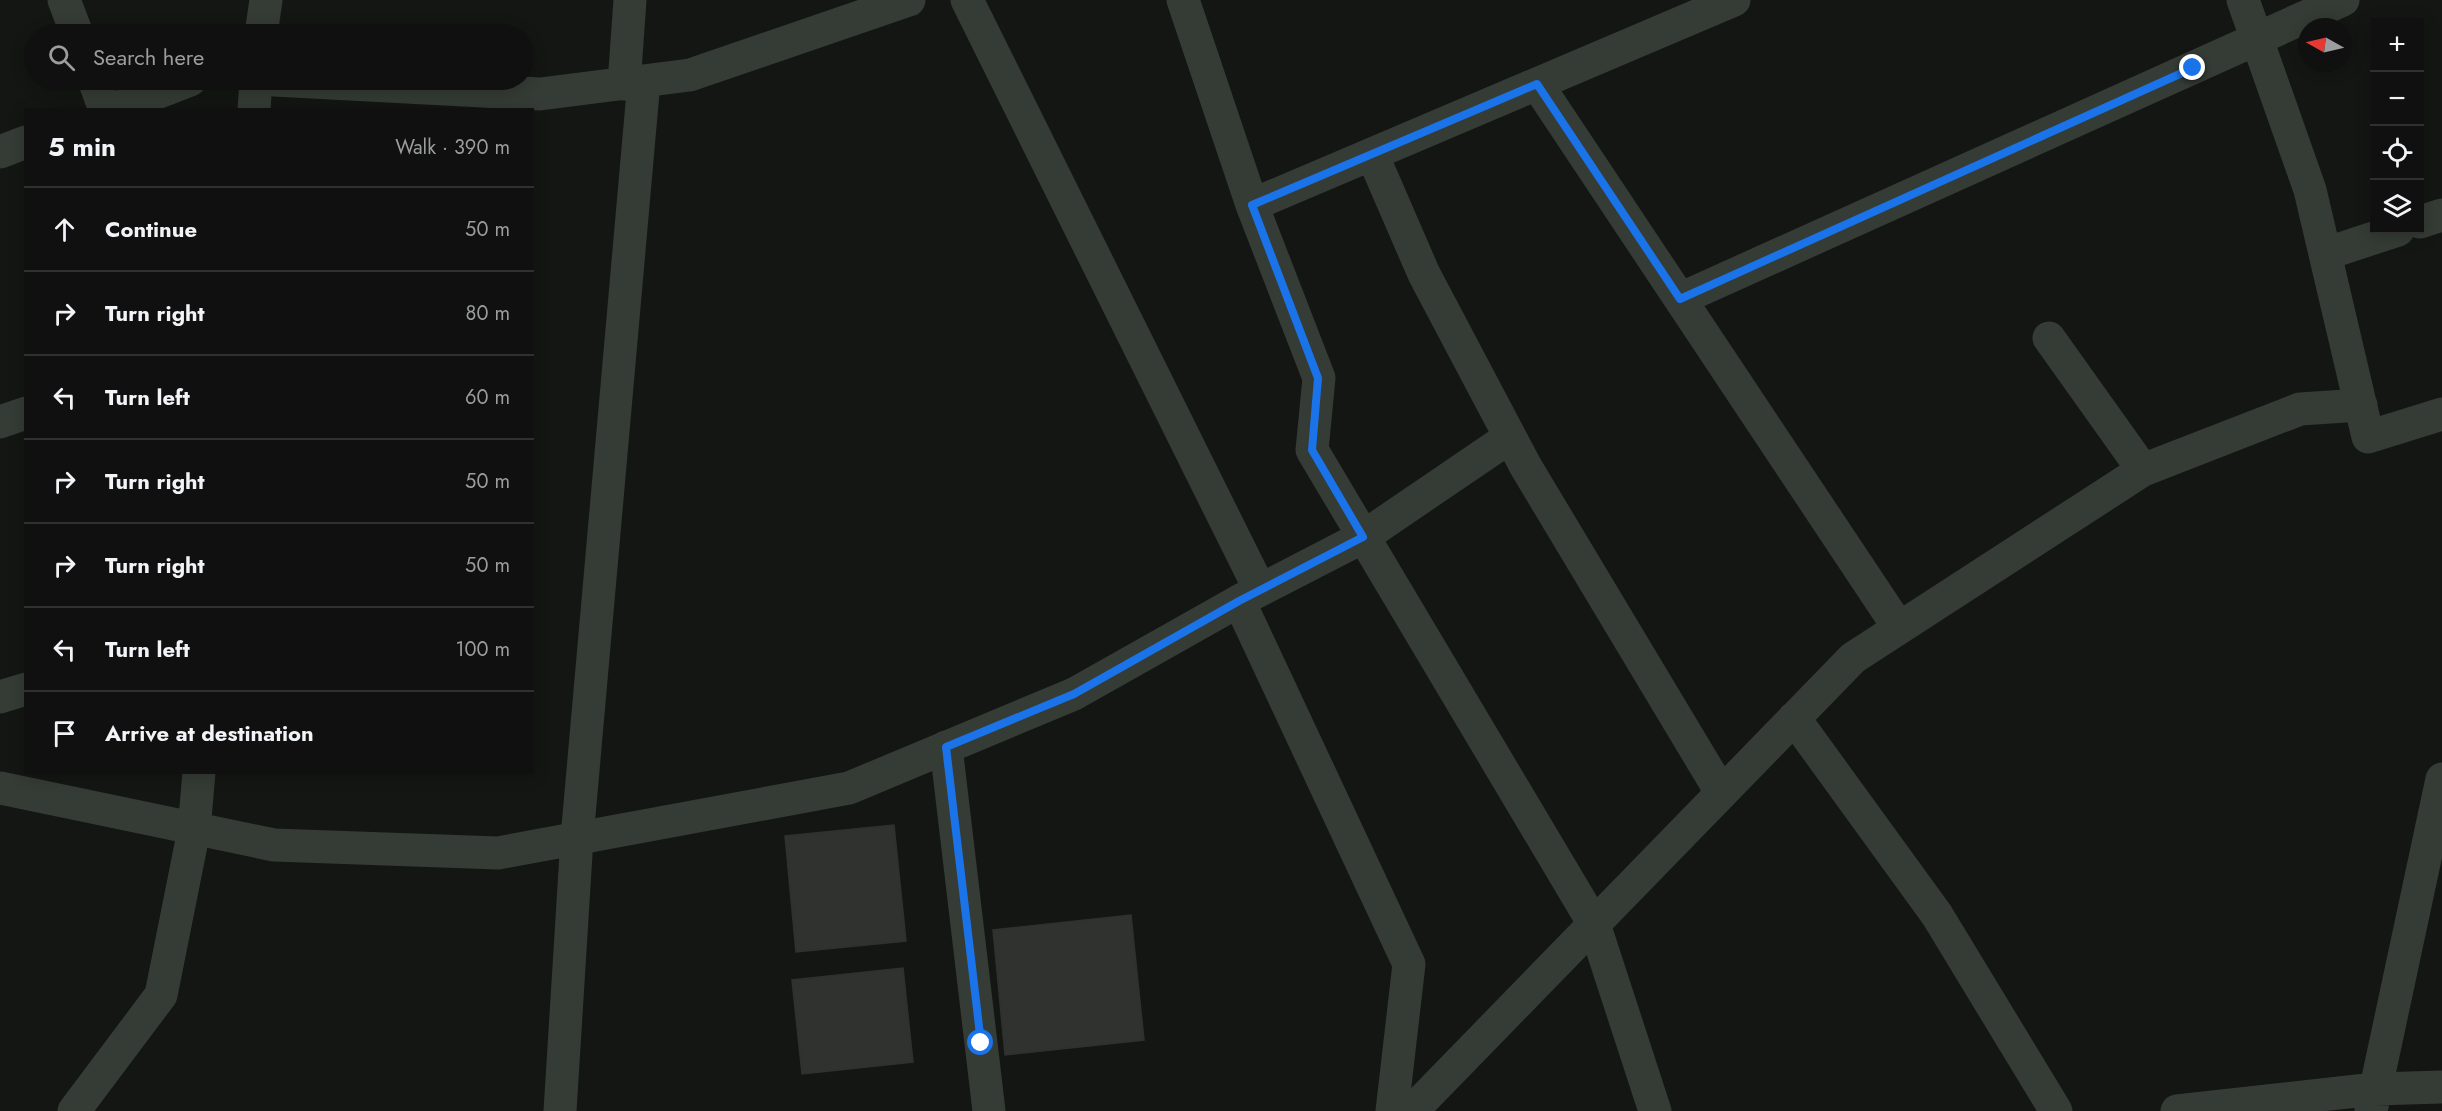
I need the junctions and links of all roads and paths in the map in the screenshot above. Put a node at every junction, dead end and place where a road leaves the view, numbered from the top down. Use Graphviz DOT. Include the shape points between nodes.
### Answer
graph roads {
  1 [pos="64,0"];
  2 [pos="266,0"];
  3 [pos="630,0"];
  4 [pos="909,0"];
  5 [pos="966,0"];
  6 [pos="1183,0"];
  7 [pos="1734,0"];
  8 [pos="2243,0"];
  9 [pos="2343,0"];
  10 [pos="73,24"];
  11 [pos="262,24"];
  12 [pos="2257,40"];
  13 [pos="634,82"];
  14 [pos="1537,84"];
  15 [pos="98,90"];
  16 [pos="164,90"];
  17 [pos="255,90"];
  18 [pos="464,90"];
  19 [pos="104,108"];
  20 [pos="117,108"];
  21 [pos="254,108"];
  22 [pos="24,143"];
  23 [pos="0,152"];
  24 [pos="1372,154"];
  25 [pos="1252,205"];
  26 [pos="2442,214"];
  27 [pos="2424,221"];
  28 [pos="2386,234"];
  29 [pos="2325,254"];
  30 [pos="1680,299"];
  31 [pos="2049,338"];
  32 [pos="2361,405"];
  33 [pos="24,414"];
  34 [pos="2442,414"];
  35 [pos="0,422"];
  36 [pos="1510,437"];
  37 [pos="2143,470"];
  38 [pos="1363,537"];
  39 [pos="1250,595"];
  40 [pos="1899,628"];
  41 [pos="24,690"];
  42 [pos="0,697"];
  43 [pos="1794,718"];
  44 [pos="946,747"];
  45 [pos="199,774"];
  46 [pos="2442,779"];
  47 [pos="0,788"];
  48 [pos="1721,792"];
  49 [pos="194,830"];
  50 [pos="577,838"];
  51 [pos="1593,924"];
  52 [pos="2442,1087"];
  53 [pos="2373,1100"];
  54 [pos="74,1111"];
  55 [pos="560,1111"];
  56 [pos="989,1111"];
  57 [pos="1392,1111"];
  58 [pos="1412,1111"];
  59 [pos="1655,1111"];
  60 [pos="2056,1111"];
  61 [pos="2177,1111"];
  1 -- 10 [label="street"];
  2 -- 11 [label="street"];
  3 -- 13 [label="street"];
  4 -- 13 [label="street" via="690,75"];
  5 -- 39 [label="street"];
  6 -- 25 [label="street"];
  7 -- 14 [label="street"];
  8 -- 12 [label="street"];
  9 -- 12 [label="street"];
  12 -- 29 [label="street" via="2310,190"];
  12 -- 30 [label="street"];
  13 -- 18 [label="street" via="540,94"];
  13 -- 50 [label="street"];
  14 -- 24 [label="street"];
  14 -- 30 [label="street"];
  15 -- 19 [label="street"];
  16 -- 20 [label="street"];
  17 -- 21 [label="street"];
  22 -- 23 [label="street"];
  24 -- 25 [label="street"];
  24 -- 36 [label="street" via="1424,274"];
  25 -- 38 [label="street" via="1318,378 1312,450"];
  26 -- 27 [label="street"];
  28 -- 29 [label="street"];
  29 -- 32 [label="street"];
  30 -- 40 [label="street"];
  31 -- 37 [label="street"];
  32 -- 34 [label="street" via="2368,437"];
  32 -- 37 [label="street" via="2300,409"];
  33 -- 35 [label="street"];
  36 -- 38 [label="street"];
  36 -- 48 [label="street"];
  37 -- 40 [label="street"];
  38 -- 39 [label="street"];
  38 -- 51 [label="street"];
  39 -- 44 [label="street" via="1074,694"];
  39 -- 57 [label="street" via="1408,964"];
  40 -- 43 [label="street" via="1853,658"];
  41 -- 42 [label="street"];
  43 -- 48 [label="street"];
  43 -- 60 [label="street" via="1937,915"];
  44 -- 50 [label="street" via="849,788"];
  44 -- 56 [label="street"];
  45 -- 49 [label="street"];
  46 -- 53 [label="street"];
  47 -- 49 [label="street"];
  48 -- 51 [label="street"];
  49 -- 50 [label="street" via="274,846 498,853"];
  49 -- 54 [label="street" via="161,995"];
  50 -- 55 [label="street"];
  51 -- 58 [label="street"];
  51 -- 59 [label="street"];
  52 -- 53 [label="street"];
  53 -- 61 [label="street"];
}
